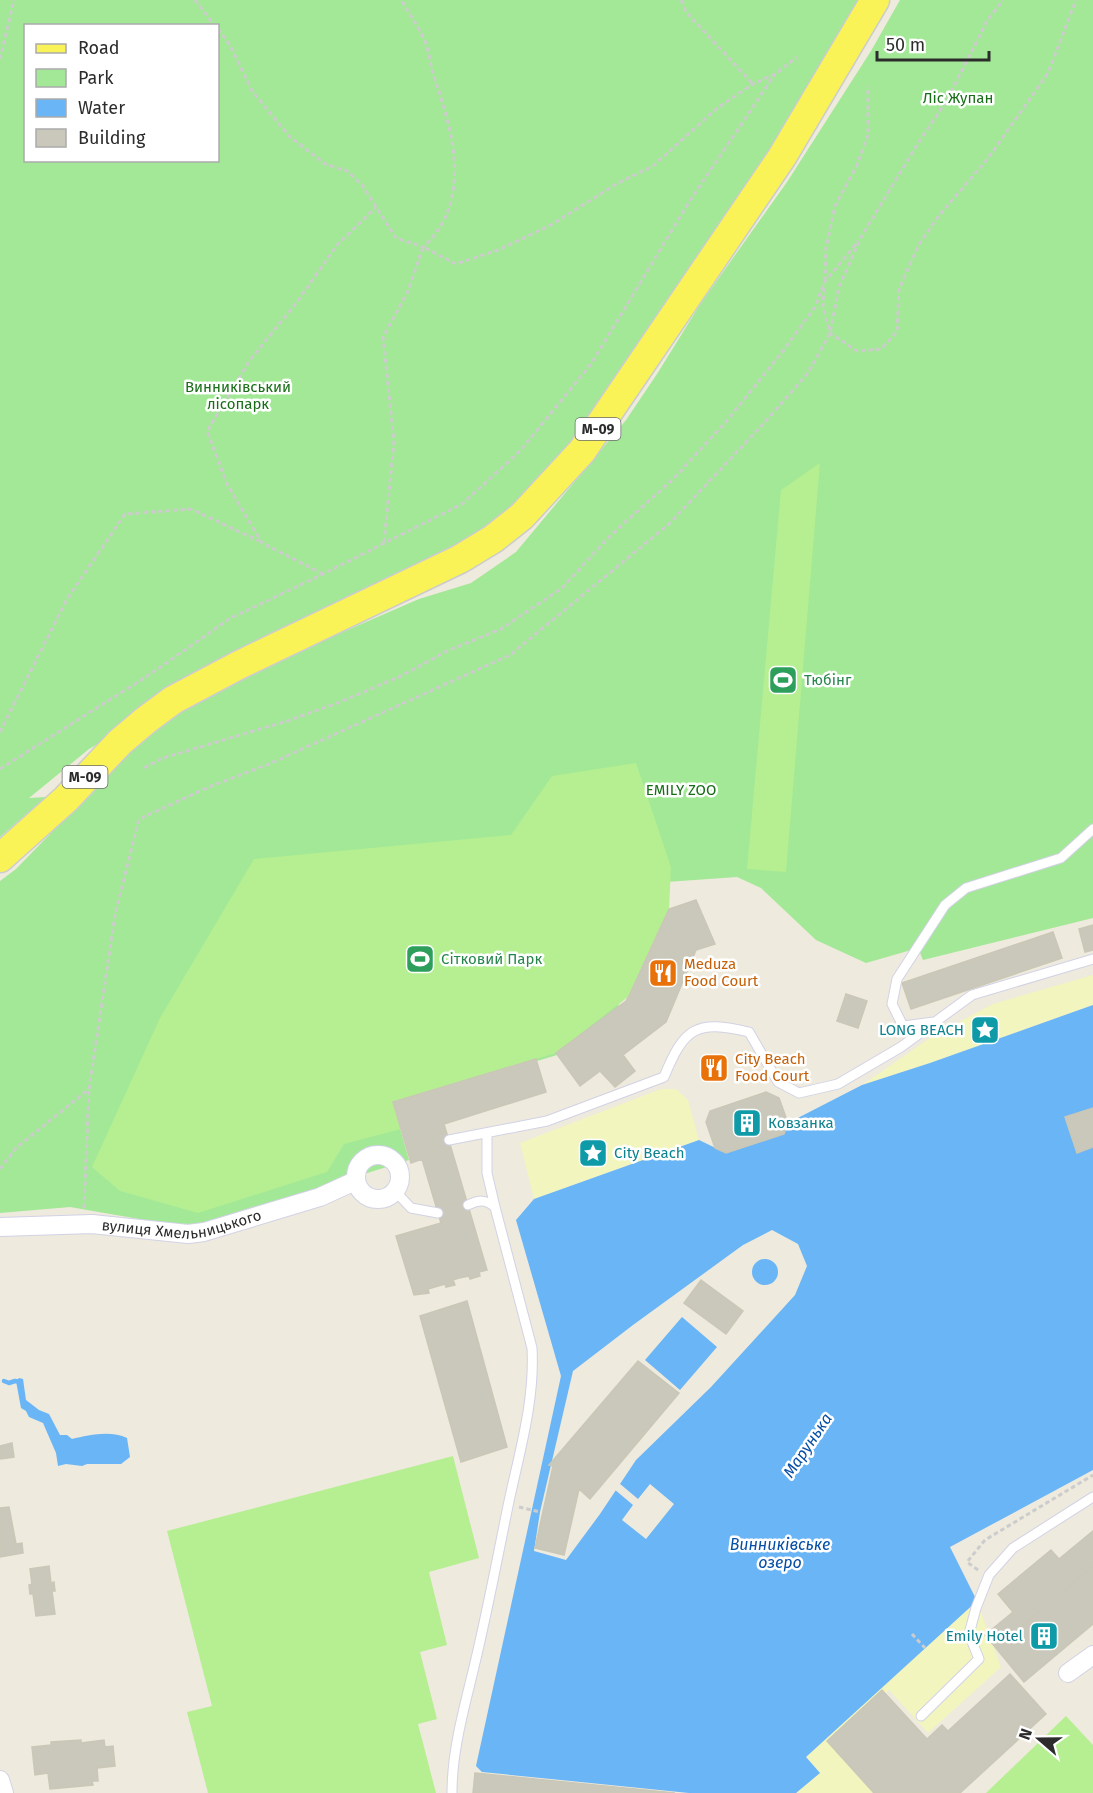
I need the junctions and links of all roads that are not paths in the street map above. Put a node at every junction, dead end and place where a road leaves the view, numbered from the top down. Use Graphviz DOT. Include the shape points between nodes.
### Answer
graph roads {
  1 [pos="875,0"];
  2 [pos="1093,830"];
  3 [pos="0,858"];
  4 [pos="1093,959"];
  5 [pos="934,1022"];
  6 [pos="488,1133"];
  7 [pos="449,1140"];
  8 [pos="355,1181"];
  9 [pos="395,1191"];
  10 [pos="468,1205"];
  11 [pos="495,1207"];
  12 [pos="438,1213"];
  13 [pos="0,1227"];
  14 [pos="1093,1497"];
  15 [pos="1093,1655"];
  16 [pos="1068,1673"];
  17 [pos="921,1716"];
  18 [pos="0,1780"];
  19 [pos="4,1793"];
  20 [pos="452,1793"];
  1 -- 3 [label="main road, М-09" via="782,157 651,353 582,452 522,516 460,560 173,700 120,742 66,799"];
  2 -- 5 [label="lane" via="1061,858 966,888 945,905 897,979 892,1004 903,1026"];
  4 -- 5 [label="lane" via="972,995"];
  5 -- 6 [label="lane" via="901,1047 838,1084 799,1093 778,1082 749,1032 714,1026 698,1028 676,1048 664,1077 547,1121"];
  6 -- 7 [label="lane"];
  6 -- 11 [label="lane" via="487,1173"];
  8 -- 9 [label="street" via="370,1198 384,1199"];
  8 -- 9 [label="street" via="357,1169 366,1159 386,1156 399,1172"];
  8 -- 13 [label="street, вулиця Хмельницького" via="320,1197 204,1232 84,1225"];
  9 -- 12 [label="lane" via="411,1208"];
  10 -- 11 [label="lane" via="481,1200"];
  11 -- 20 [label="lane" via="532,1348 531,1394 523,1446 456,1741"];
  14 -- 17 [label="lane" via="1013,1548 989,1575 969,1634 979,1659"];
  15 -- 16 [label="street"];
  18 -- 19 [label="street"];
}
